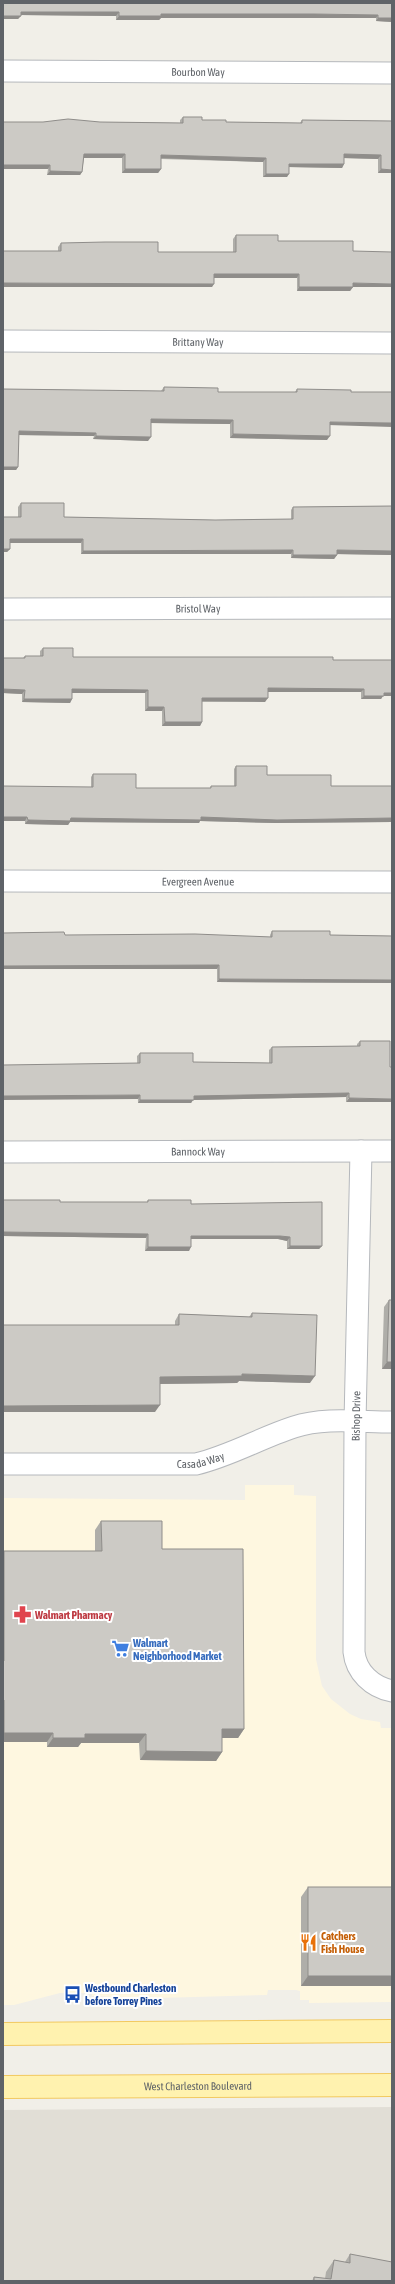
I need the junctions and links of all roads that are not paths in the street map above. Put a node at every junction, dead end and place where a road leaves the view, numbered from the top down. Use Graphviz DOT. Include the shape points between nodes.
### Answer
graph roads {
  1 [pos="3,71"];
  2 [pos="392,73"];
  3 [pos="3,341"];
  4 [pos="392,343"];
  5 [pos="3,608"];
  6 [pos="392,608"];
  7 [pos="3,881"];
  8 [pos="392,882"];
  9 [pos="362,1151"];
  10 [pos="392,1151"];
  11 [pos="3,1152"];
  12 [pos="356,1422"];
  13 [pos="392,1422"];
  14 [pos="3,1464"];
  15 [pos="392,1691"];
  16 [pos="392,2031"];
  17 [pos="3,2034"];
  18 [pos="392,2084"];
  19 [pos="3,2087"];
  1 -- 2 [label="street, Bourbon Way"];
  3 -- 4 [label="street, Brittany Way"];
  5 -- 6 [label="street, Bristol Way"];
  7 -- 8 [label="street, Evergreen Avenue"];
  9 -- 10 [label="street, Bannock Way"];
  9 -- 11 [label="street, Bannock Way"];
  9 -- 12 [label="street, Bishop Drive"];
  12 -- 13 [label="street, Casada Way"];
  12 -- 14 [label="street, Casada Way" via="314,1422 294,1427 218,1458 196,1464"];
  12 -- 15 [label="street, Bishop Drive" via="354,1652 359,1670 366,1678"];
  16 -- 17 [label="main road"];
  18 -- 19 [label="main road, West Charleston Boulevard"];
}
